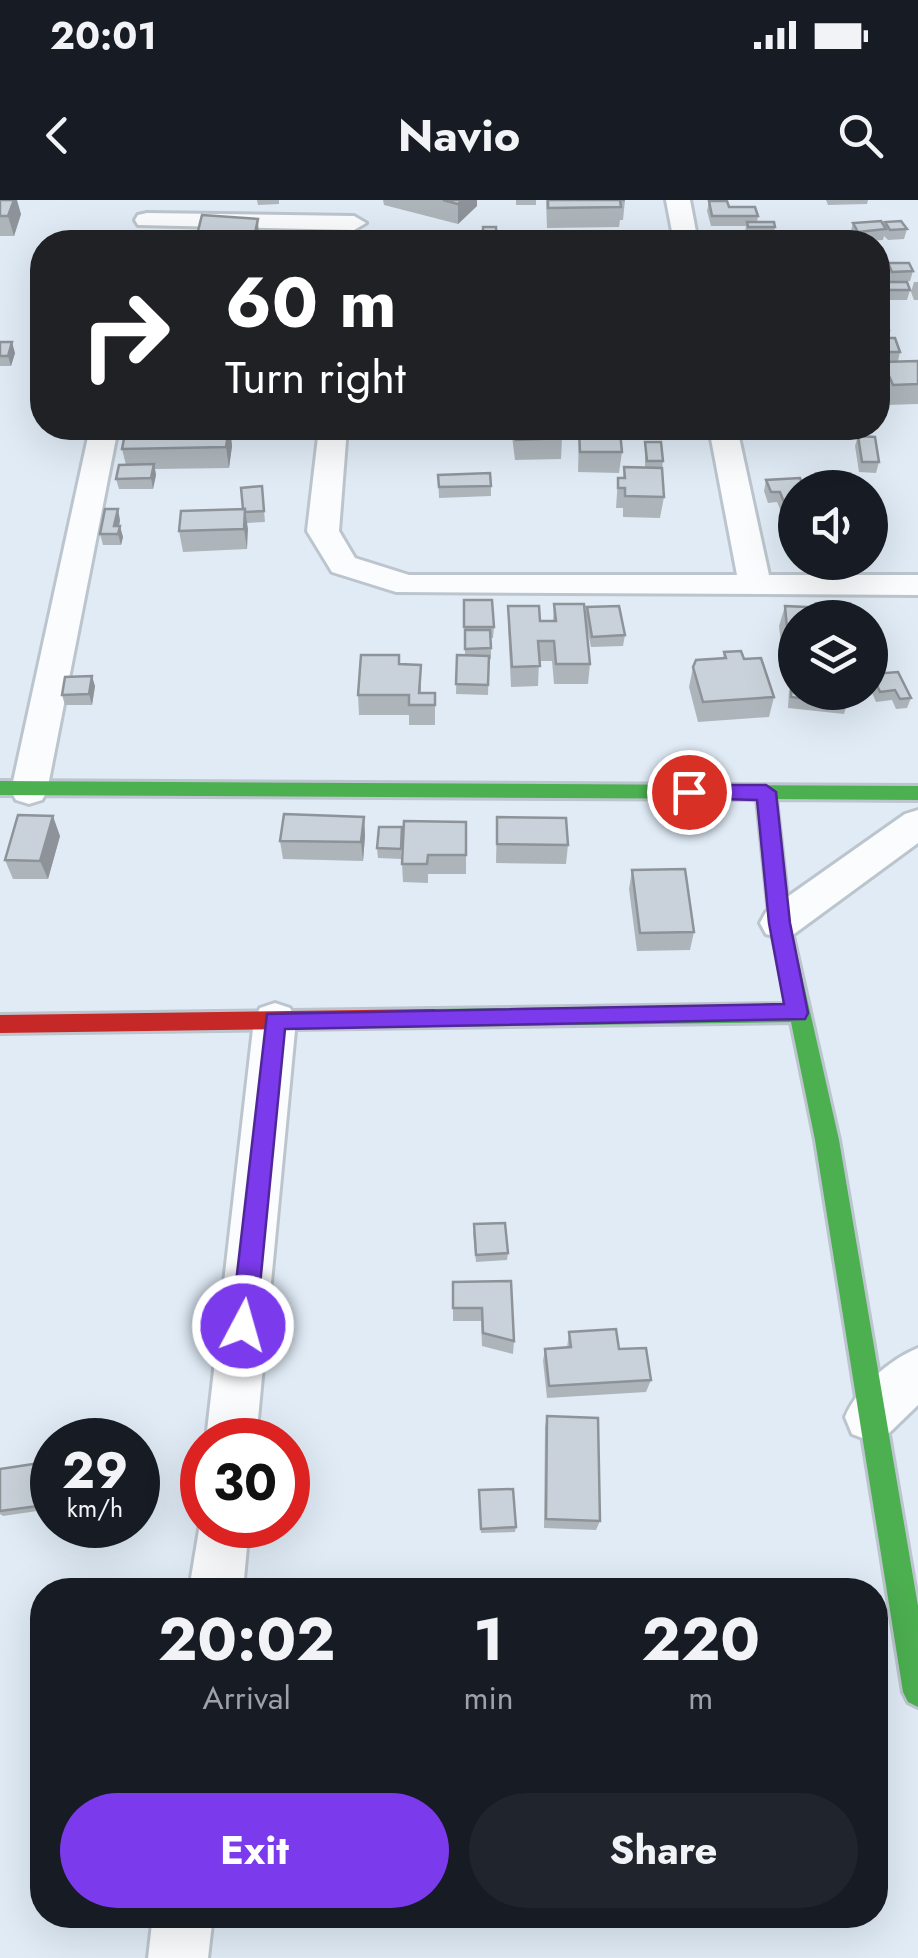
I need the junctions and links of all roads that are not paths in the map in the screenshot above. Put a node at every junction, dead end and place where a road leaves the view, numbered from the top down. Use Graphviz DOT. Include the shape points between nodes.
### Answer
graph roads {
  1 [pos="678,200"];
  2 [pos="147,221"];
  3 [pos="354,222"];
  4 [pos="684,230"];
  5 [pos="101,440"];
  6 [pos="333,440"];
  7 [pos="725,440"];
  8 [pos="755,585"];
  9 [pos="918,585"];
  10 [pos="15,789"];
  11 [pos="766,792"];
  12 [pos="918,793"];
  13 [pos="918,824"];
  14 [pos="780,923"];
  15 [pos="797,1013"];
  16 [pos="274,1020"];
  17 [pos="0,1024"];
  18 [pos="918,1372"];
  19 [pos="234,1418"];
  20 [pos="870,1418"];
  21 [pos="221,1548"];
  22 [pos="217,1578"];
  23 [pos="918,1692"];
  24 [pos="181,1928"];
  25 [pos="178,1958"];
  1 -- 4 [label="street"];
  2 -- 3 [label="street"];
  5 -- 10 [label="street"];
  6 -- 8 [label="street" via="323,532 343,565 406,585"];
  7 -- 8 [label="street"];
  8 -- 9 [label="street"];
  10 -- 11 [label="street"];
  11 -- 12 [label="street"];
  11 -- 14 [label="street"];
  13 -- 14 [label="street"];
  14 -- 15 [label="street"];
  15 -- 16 [label="street"];
  15 -- 20 [label="street" via="826,1140"];
  16 -- 17 [label="street"];
  16 -- 19 [label="street"];
  18 -- 20 [label="street"];
  20 -- 23 [label="street"];
  21 -- 22 [label="street"];
  24 -- 25 [label="street"];
}
